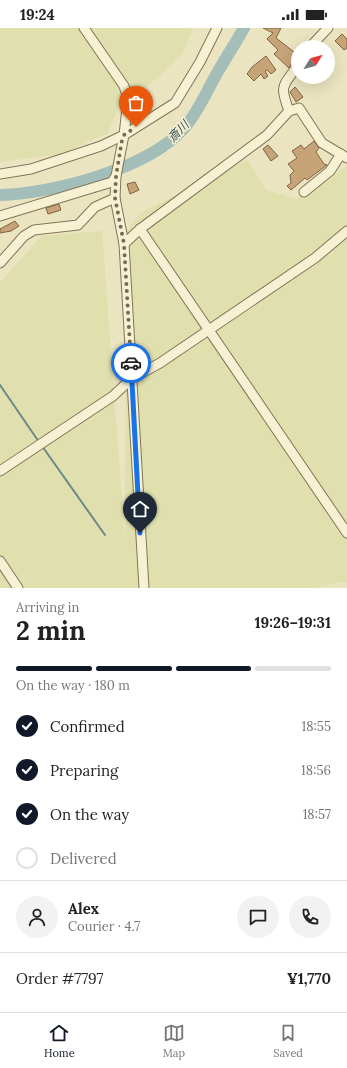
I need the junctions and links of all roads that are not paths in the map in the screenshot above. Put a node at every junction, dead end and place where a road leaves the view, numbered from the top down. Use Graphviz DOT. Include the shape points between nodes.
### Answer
graph roads {
  1 [pos="84,28"];
  2 [pos="217,28"];
  3 [pos="328,28"];
  4 [pos="317,40"];
  5 [pos="291,74"];
  6 [pos="289,111"];
  7 [pos="123,137"];
  8 [pos="344,156"];
  9 [pos="0,174"];
  10 [pos="116,176"];
  11 [pos="304,192"];
  12 [pos="115,198"];
  13 [pos="0,216"];
  14 [pos="140,229"];
  15 [pos="347,231"];
  16 [pos="124,244"];
  17 [pos="0,263"];
  18 [pos="208,329"];
  19 [pos="131,379"];
  20 [pos="0,472"];
  21 [pos="347,533"];
  22 [pos="0,561"];
  23 [pos="18,588"];
  24 [pos="144,588"];
  1 -- 7 [label="street" via="124,86 128,99"];
  2 -- 7 [label="street" via="175,103"];
  3 -- 4 [label="street"];
  5 -- 6 [label="street" via="284,83 282,94"];
  6 -- 8 [label="street" via="299,108 322,143"];
  6 -- 14 [label="street" via="267,135"];
  7 -- 9 [label="street" via="31,169"];
  7 -- 10 [label="street"];
  8 -- 11 [label="street"];
  10 -- 12 [label="street"];
  10 -- 13 [label="street" via="112,182"];
  12 -- 16 [label="street"];
  12 -- 17 [label="street" via="95,207 78,225 30,232"];
  14 -- 16 [label="street"];
  14 -- 18 [label="street"];
  15 -- 18 [label="street" via="315,258"];
  16 -- 19 [label="street"];
  18 -- 19 [label="street" via="160,363"];
  18 -- 21 [label="street"];
  19 -- 20 [label="street" via="113,396"];
  19 -- 24 [label="street"];
  22 -- 23 [label="street"];
}
